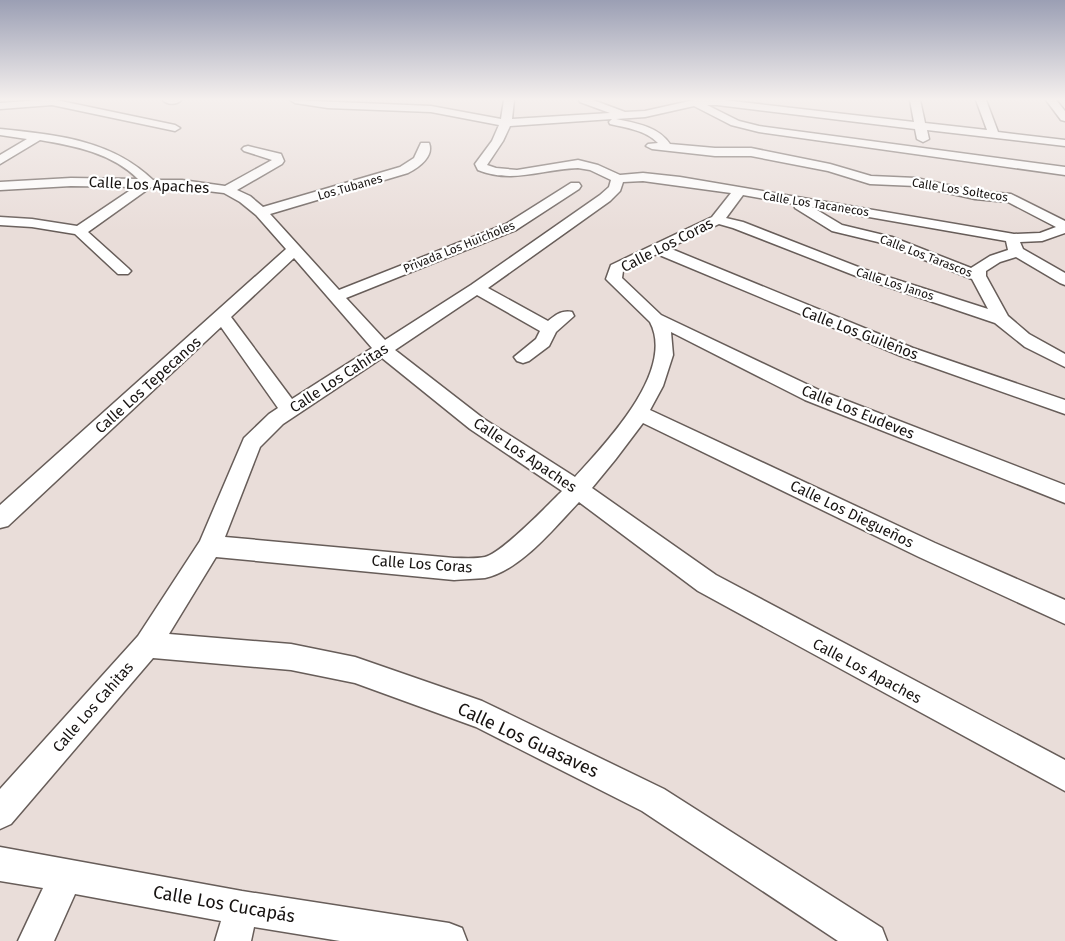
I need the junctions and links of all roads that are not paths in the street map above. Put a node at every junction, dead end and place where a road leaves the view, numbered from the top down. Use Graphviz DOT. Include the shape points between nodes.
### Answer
graph roads {
  1 [pos="26,144"];
  2 [pos="71,144"];
  3 [pos="496,144"];
  4 [pos="664,144"];
  5 [pos="864,144"];
  6 [pos="924,144"];
  7 [pos="425,145"];
  8 [pos="652,146"];
  9 [pos="666,147"];
  10 [pos="248,149"];
  11 [pos="925,150"];
  12 [pos="0,160"];
  13 [pos="1065,171"];
  14 [pos="618,179"];
  15 [pos="149,183"];
  16 [pos="0,186"];
  17 [pos="575,186"];
  18 [pos="228,190"];
  19 [pos="740,191"];
  20 [pos="794,201"];
  21 [pos="261,212"];
  22 [pos="717,220"];
  23 [pos="0,221"];
  24 [pos="1065,227"];
  25 [pos="79,231"];
  26 [pos="1016,245"];
  27 [pos="658,249"];
  28 [pos="294,250"];
  29 [pos="123,271"];
  30 [pos="978,276"];
  31 [pos="1065,280"];
  32 [pos="476,288"];
  33 [pos="337,296"];
  34 [pos="566,316"];
  35 [pos="222,317"];
  36 [pos="655,318"];
  37 [pos="1001,319"];
  38 [pos="548,329"];
  39 [pos="383,349"];
  40 [pos="523,357"];
  41 [pos="1065,361"];
  42 [pos="1065,407"];
  43 [pos="289,409"];
  44 [pos="640,413"];
  45 [pos="578,490"];
  46 [pos="1065,494"];
  47 [pos="0,519"];
  48 [pos="210,546"];
  49 [pos="1065,612"];
  50 [pos="147,644"];
  51 [pos="1065,776"];
  52 [pos="0,813"];
  53 [pos="0,864"];
  54 [pos="66,876"];
  55 [pos="242,908"];
  56 [pos="36,941"];
  57 [pos="233,941"];
  58 [pos="448,941"];
  59 [pos="869,941"];
  1 -- 12 [label="street"];
  2 -- 15 [label="street" via="103,152 142,175"];
  3 -- 14 [label="street" via="481,164 487,170 513,173 579,164 595,167"];
  4 -- 9 [label="street"];
  5 -- 11 [label="street"];
  6 -- 11 [label="street"];
  7 -- 21 [label="street, Los Tubanes" via="420,161 404,170"];
  8 -- 9 [label="street, Calle Los Soltecos"];
  9 -- 24 [label="street, Calle Los Soltecos" via="751,152 830,168 870,180 916,182 1017,200"];
  10 -- 18 [label="street" via="276,157 278,161"];
  11 -- 13 [label="street"];
  14 -- 19 [label="street, Calle Los Tacanecos" via="643,178"];
  14 -- 32 [label="street, Calle Los Cahitas" via="615,188 605,198"];
  15 -- 16 [label="street, Calle Los Apaches" via="71,182"];
  15 -- 18 [label="street, Calle Los Apaches"];
  15 -- 25 [label="street"];
  17 -- 33 [label="street, Privada Los Huicholes" via="512,227"];
  18 -- 21 [label="street, Calle Los Apaches"];
  19 -- 20 [label="street, Calle Los Tacanecos"];
  19 -- 22 [label="street, Calle Los Coras"];
  20 -- 26 [label="street, Calle Los Tacanecos" via="956,227"];
  20 -- 30 [label="street, Calle Los Tarascos" via="838,228 887,240"];
  21 -- 28 [label="street, Calle Los Apaches"];
  22 -- 27 [label="street, Calle Los Coras"];
  22 -- 37 [label="street, Calle Los Janos" via="738,225 861,273"];
  23 -- 25 [label="street"];
  24 -- 26 [label="street, Calle Los Tacanecos"];
  25 -- 29 [label="street"];
  26 -- 30 [label="street" via="978,269"];
  26 -- 31 [label="street, Calle Los Tacanecos"];
  27 -- 36 [label="street, Calle Los Coras" via="616,268 614,274 614,280"];
  27 -- 42 [label="street, Calle Los Guileños" via="907,352"];
  28 -- 33 [label="street, Calle Los Apaches"];
  28 -- 35 [label="street, Calle Los Tepecanos"];
  30 -- 37 [label="street"];
  32 -- 38 [label="street"];
  32 -- 39 [label="street, Calle Los Cahitas"];
  33 -- 39 [label="street, Calle Los Apaches"];
  34 -- 38 [label="street"];
  35 -- 43 [label="street"];
  35 -- 47 [label="street, Calle Los Tepecanos"];
  36 -- 44 [label="street, Calle Los Coras" via="665,342 664,357 660,373"];
  36 -- 46 [label="street, Calle Los Eudeves" via="812,394"];
  37 -- 41 [label="street, Calle Los Janos" via="1024,340"];
  38 -- 40 [label="street" via="543,342"];
  39 -- 43 [label="street, Calle Los Cahitas"];
  39 -- 45 [label="street, Calle Los Apaches" via="477,424"];
  43 -- 48 [label="street, Calle Los Cahitas" via="251,443"];
  44 -- 45 [label="street, Calle Los Coras"];
  44 -- 49 [label="street, Calle Los Diegueños"];
  45 -- 48 [label="street, Calle Los Coras" via="512,552 486,568 454,569"];
  45 -- 51 [label="street, Calle Los Apaches" via="707,583"];
  48 -- 50 [label="street, Calle Los Cahitas"];
  50 -- 52 [label="street, Calle Los Cahitas"];
  50 -- 59 [label="street, Calle Los Guasaves" via="291,657 355,670 482,715 653,800"];
  53 -- 54 [label="street, Calle Los Cucapás"];
  54 -- 55 [label="street, Calle Los Cucapás"];
  54 -- 56 [label="street"];
  55 -- 57 [label="street"];
  55 -- 58 [label="street, Calle Los Cucapás"];
}
